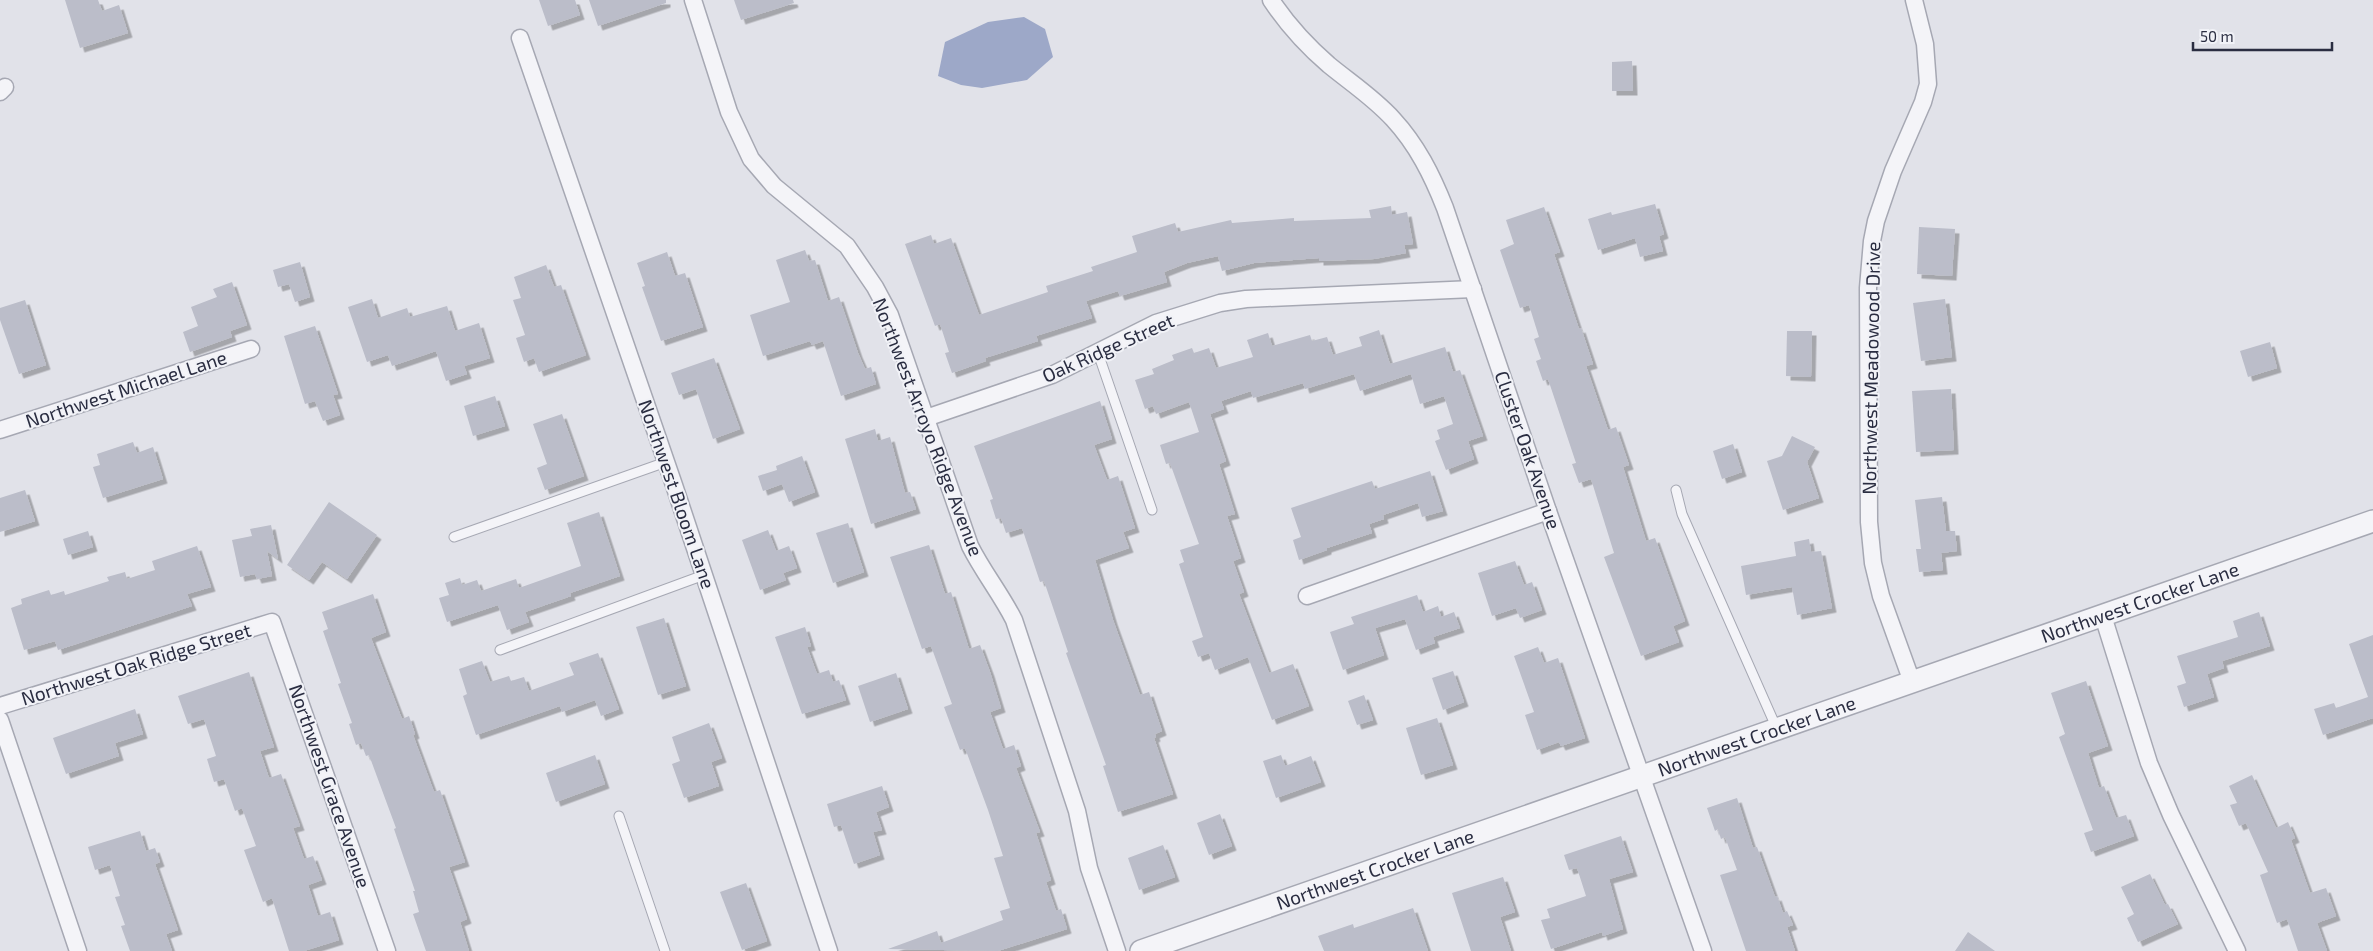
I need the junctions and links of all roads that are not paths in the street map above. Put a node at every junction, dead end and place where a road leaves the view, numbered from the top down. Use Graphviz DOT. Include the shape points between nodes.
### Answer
graph roads {
  1 [pos="693,0"];
  2 [pos="1271,0"];
  3 [pos="1914,0"];
  4 [pos="520,38"];
  5 [pos="1472,289"];
  6 [pos="251,349"];
  7 [pos="1098,353"];
  8 [pos="926,418"];
  9 [pos="0,430"];
  10 [pos="666,462"];
  11 [pos="1676,490"];
  12 [pos="1152,510"];
  13 [pos="1548,511"];
  14 [pos="2373,521"];
  15 [pos="454,538"];
  16 [pos="704,575"];
  17 [pos="1307,596"];
  18 [pos="2103,616"];
  19 [pos="272,622"];
  20 [pos="500,650"];
  21 [pos="1912,682"];
  22 [pos="0,706"];
  23 [pos="0,720"];
  24 [pos="1777,729"];
  25 [pos="1641,777"];
  26 [pos="619,816"];
  27 [pos="78,951"];
  28 [pos="387,951"];
  29 [pos="665,951"];
  30 [pos="829,951"];
  31 [pos="1117,951"];
  32 [pos="1141,951"];
  33 [pos="1703,951"];
  34 [pos="2237,951"];
  1 -- 8 [label="street, Northwest Arroyo Ridge Avenue" via="729,112 751,160 774,186 847,246 875,287 890,315"];
  2 -- 5 [label="street, Cluster Oak Avenue" via="1302,40 1372,98 1416,147 1445,208"];
  3 -- 21 [label="street, Northwest Meadowood Drive" via="1925,44 1928,84 1916,122 1883,195 1872,241 1868,288 1869,522 1873,563 1881,596"];
  4 -- 10 [label="street, Northwest Bloom Lane"];
  5 -- 7 [label="street, Oak Ridge Street" via="1246,299 1220,303 1156,323"];
  5 -- 13 [label="street, Cluster Oak Avenue"];
  6 -- 9 [label="street, Northwest Michael Lane"];
  7 -- 8 [label="street, Oak Ridge Street" via="1052,375"];
  7 -- 12 [label="lane"];
  8 -- 31 [label="street, Northwest Arroyo Ridge Avenue" via="970,546 1014,620 1078,811 1089,868"];
  10 -- 15 [label="lane"];
  10 -- 16 [label="street, Northwest Bloom Lane"];
  11 -- 24 [label="lane" via="1682,514"];
  13 -- 17 [label="street"];
  13 -- 25 [label="street, Cluster Oak Avenue"];
  14 -- 18 [label="street, Northwest Crocker Lane"];
  16 -- 20 [label="lane"];
  16 -- 30 [label="street, Northwest Bloom Lane"];
  18 -- 21 [label="street, Northwest Crocker Lane"];
  18 -- 34 [label="street" via="2149,763"];
  19 -- 22 [label="street, Northwest Oak Ridge Street"];
  19 -- 28 [label="street, Northwest Grace Avenue"];
  21 -- 24 [label="street, Northwest Crocker Lane"];
  23 -- 27 [label="street"];
  24 -- 25 [label="street, Northwest Crocker Lane"];
  25 -- 32 [label="street, Northwest Crocker Lane"];
  25 -- 33 [label="street, Cluster Oak Avenue"];
  26 -- 29 [label="lane"];
}
